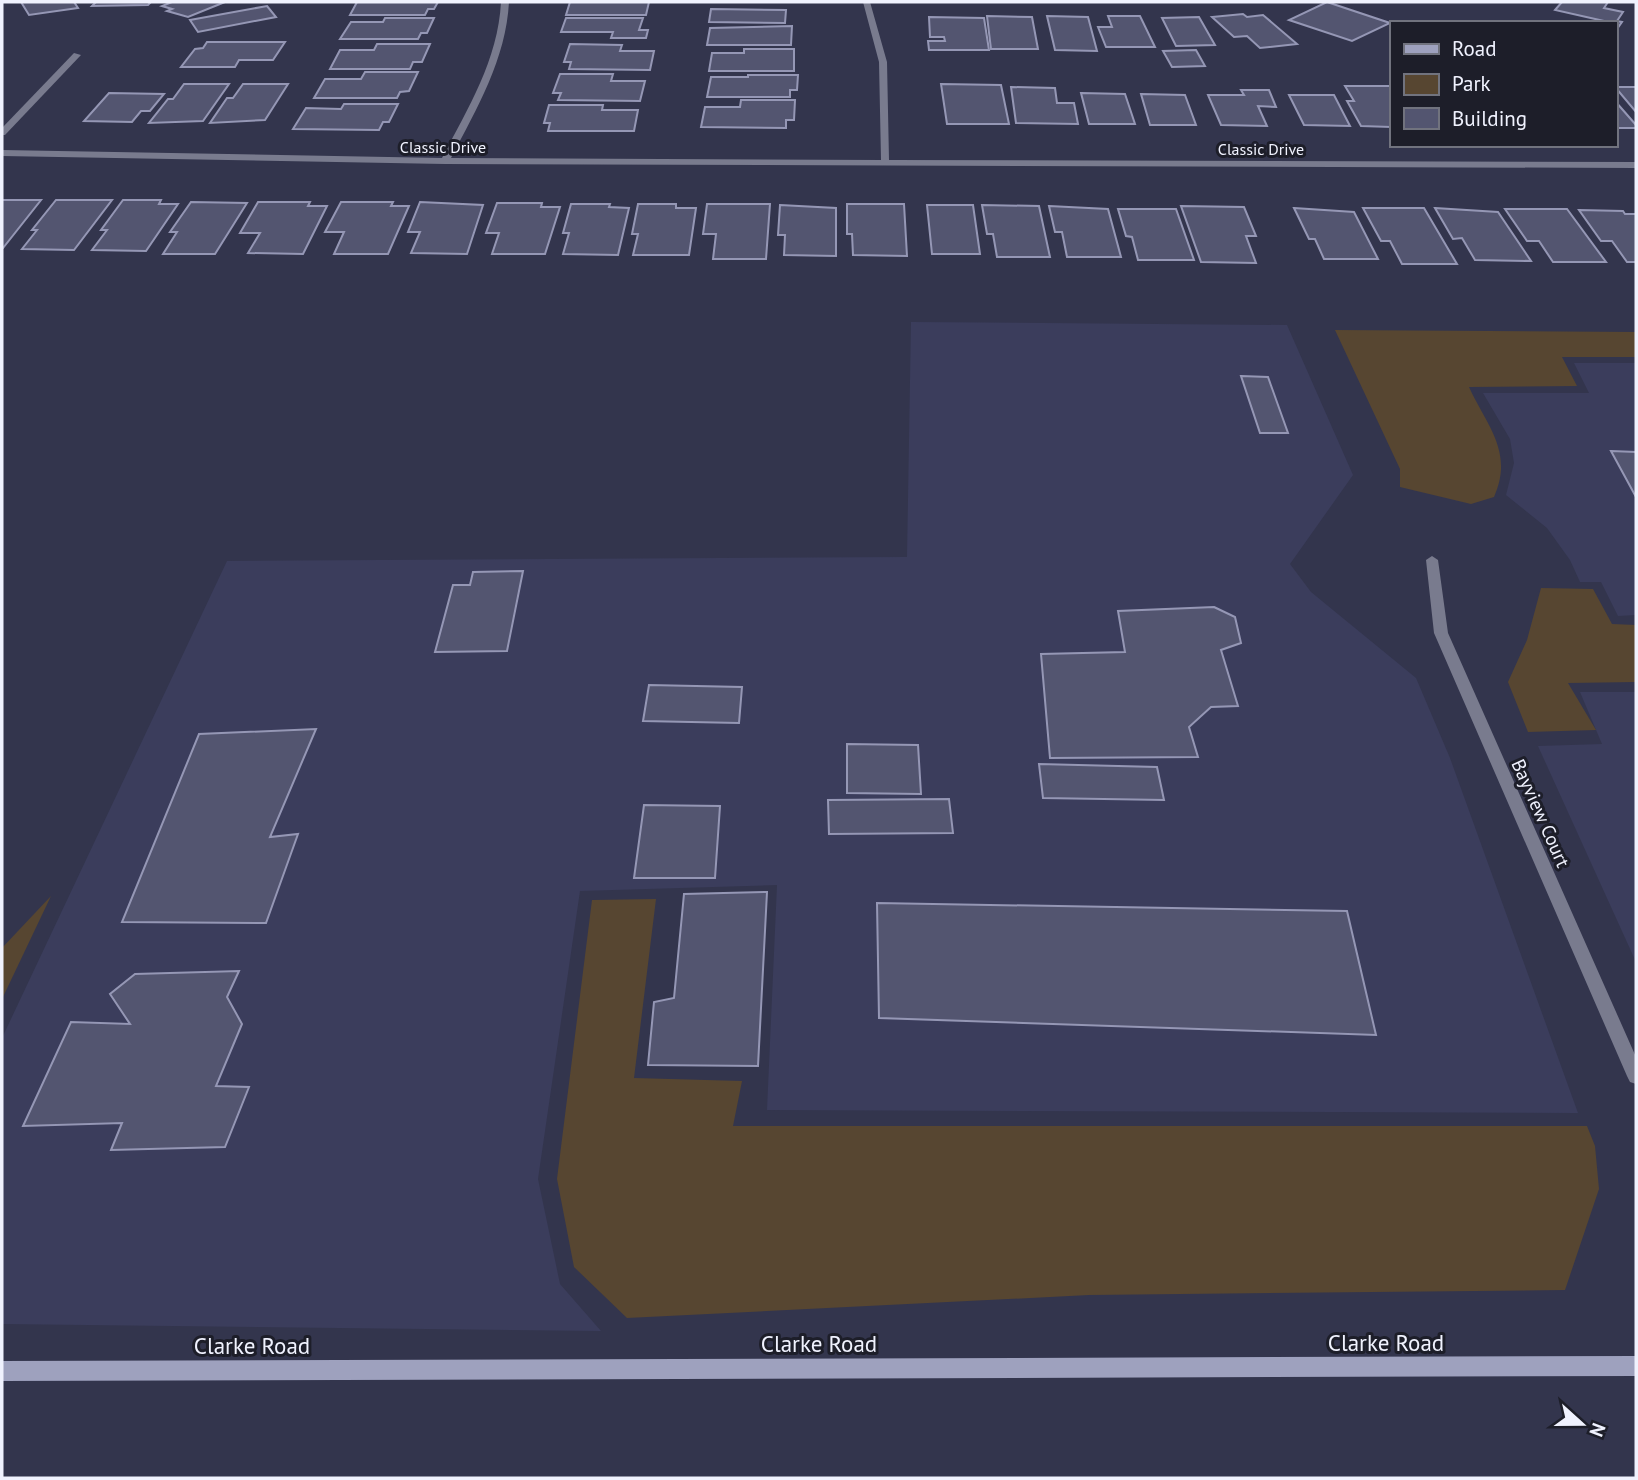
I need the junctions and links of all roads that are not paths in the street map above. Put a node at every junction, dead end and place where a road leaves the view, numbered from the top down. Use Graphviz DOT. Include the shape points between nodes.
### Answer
graph roads {
  1 [pos="505,2"];
  2 [pos="867,2"];
  3 [pos="77,55"];
  4 [pos="2,132"];
  5 [pos="2,153"];
  6 [pos="445,161"];
  7 [pos="885,161"];
  8 [pos="1636,164"];
  9 [pos="1432,560"];
  10 [pos="1636,1076"];
  11 [pos="1636,1366"];
  12 [pos="2,1371"];
  1 -- 6 [label="street" via="506,16 490,69"];
  2 -- 7 [label="street" via="883,62"];
  3 -- 4 [label="street"];
  5 -- 6 [label="street, Classic Drive"];
  6 -- 7 [label="street, Classic Drive"];
  7 -- 8 [label="street, Classic Drive"];
  9 -- 10 [label="street, Bayview Court" via="1441,633"];
  11 -- 12 [label="main road, Clarke Road"];
}
